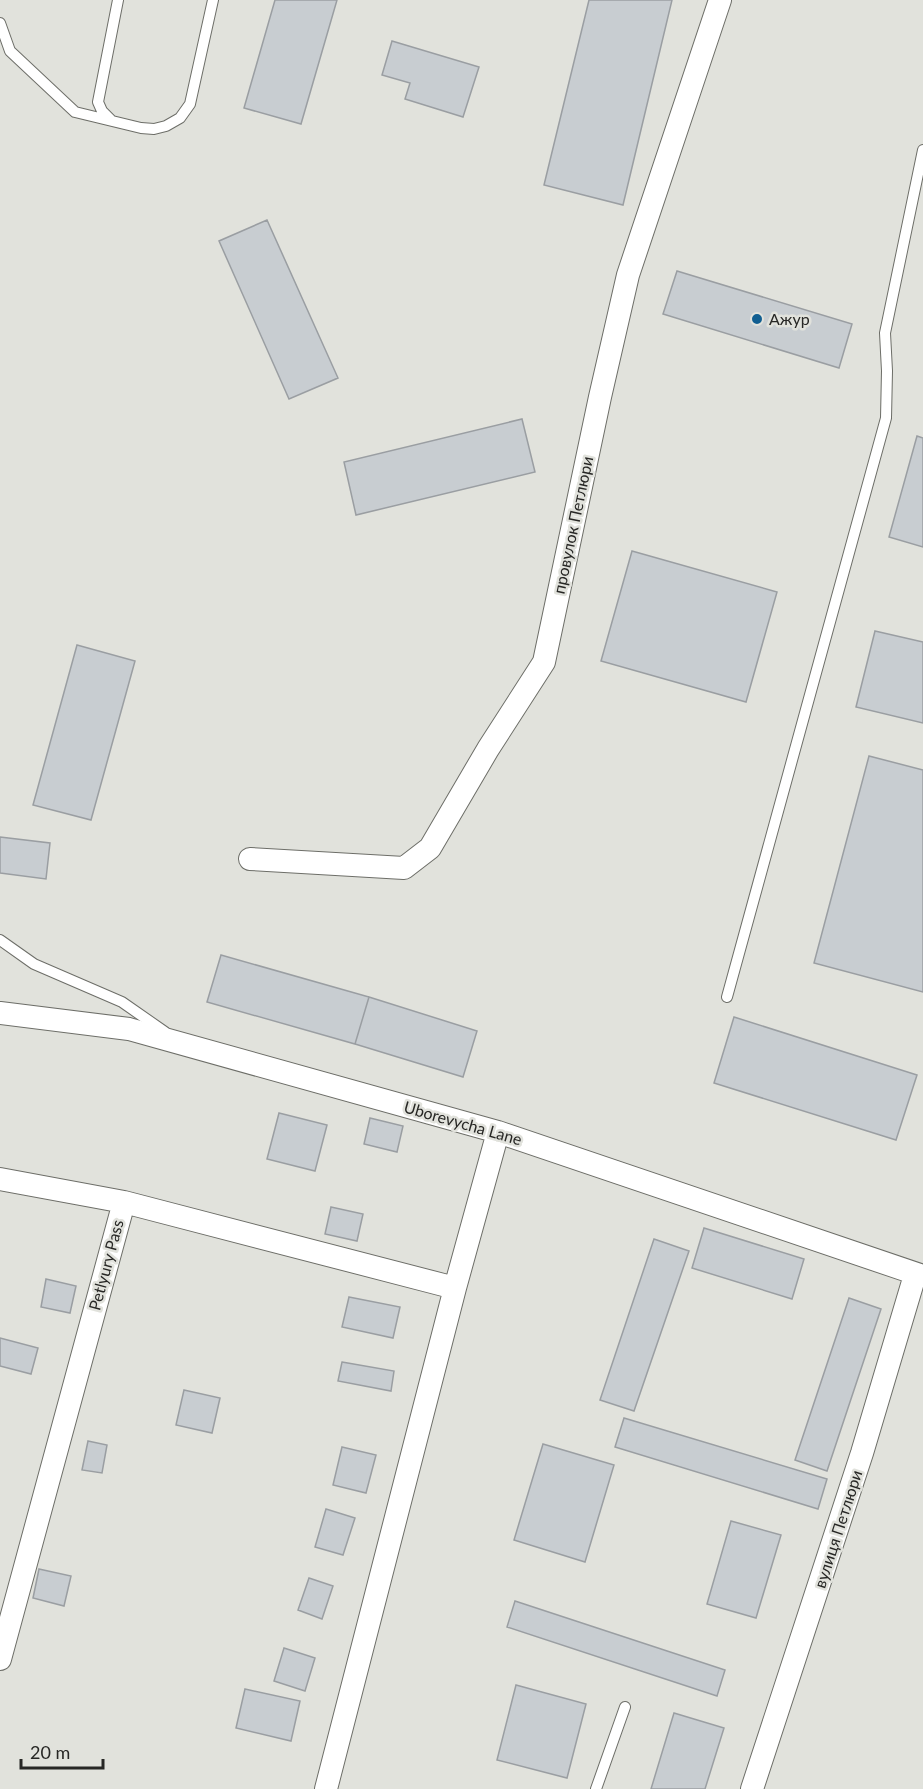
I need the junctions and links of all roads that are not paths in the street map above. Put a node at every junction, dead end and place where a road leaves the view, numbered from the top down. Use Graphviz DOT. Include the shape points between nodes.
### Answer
graph roads {
  1 [pos="118,0"];
  2 [pos="213,0"];
  3 [pos="720,0"];
  4 [pos="0,23"];
  5 [pos="111,120"];
  6 [pos="923,150"];
  7 [pos="250,859"];
  8 [pos="0,940"];
  9 [pos="727,997"];
  10 [pos="0,1013"];
  11 [pos="180,1043"];
  12 [pos="498,1132"];
  13 [pos="0,1179"];
  14 [pos="124,1202"];
  15 [pos="919,1275"];
  16 [pos="455,1288"];
  17 [pos="0,1659"];
  18 [pos="625,1707"];
  19 [pos="326,1789"];
  20 [pos="596,1789"];
  21 [pos="753,1789"];
  1 -- 5 [label="lane" via="98,102"];
  2 -- 5 [label="lane" via="190,104 180,118 154,129"];
  3 -- 7 [label="street, провулок Петлюри" via="628,274 544,662 430,848 404,868"];
  4 -- 5 [label="lane" via="10,51 75,112"];
  6 -- 9 [label="lane" via="885,333 886,418"];
  8 -- 11 [label="lane" via="34,964 122,1002"];
  10 -- 11 [label="street, Uborevycha Lane" via="129,1029"];
  11 -- 12 [label="street, Uborevycha Lane"];
  12 -- 15 [label="street, Uborevycha Lane"];
  12 -- 16 [label="street"];
  13 -- 14 [label="street"];
  14 -- 16 [label="street, Petlyury Pass"];
  14 -- 17 [label="street, Petlyury Pass"];
  15 -- 21 [label="street, вулиця Петлюри"];
  16 -- 19 [label="street"];
  18 -- 20 [label="lane"];
}
